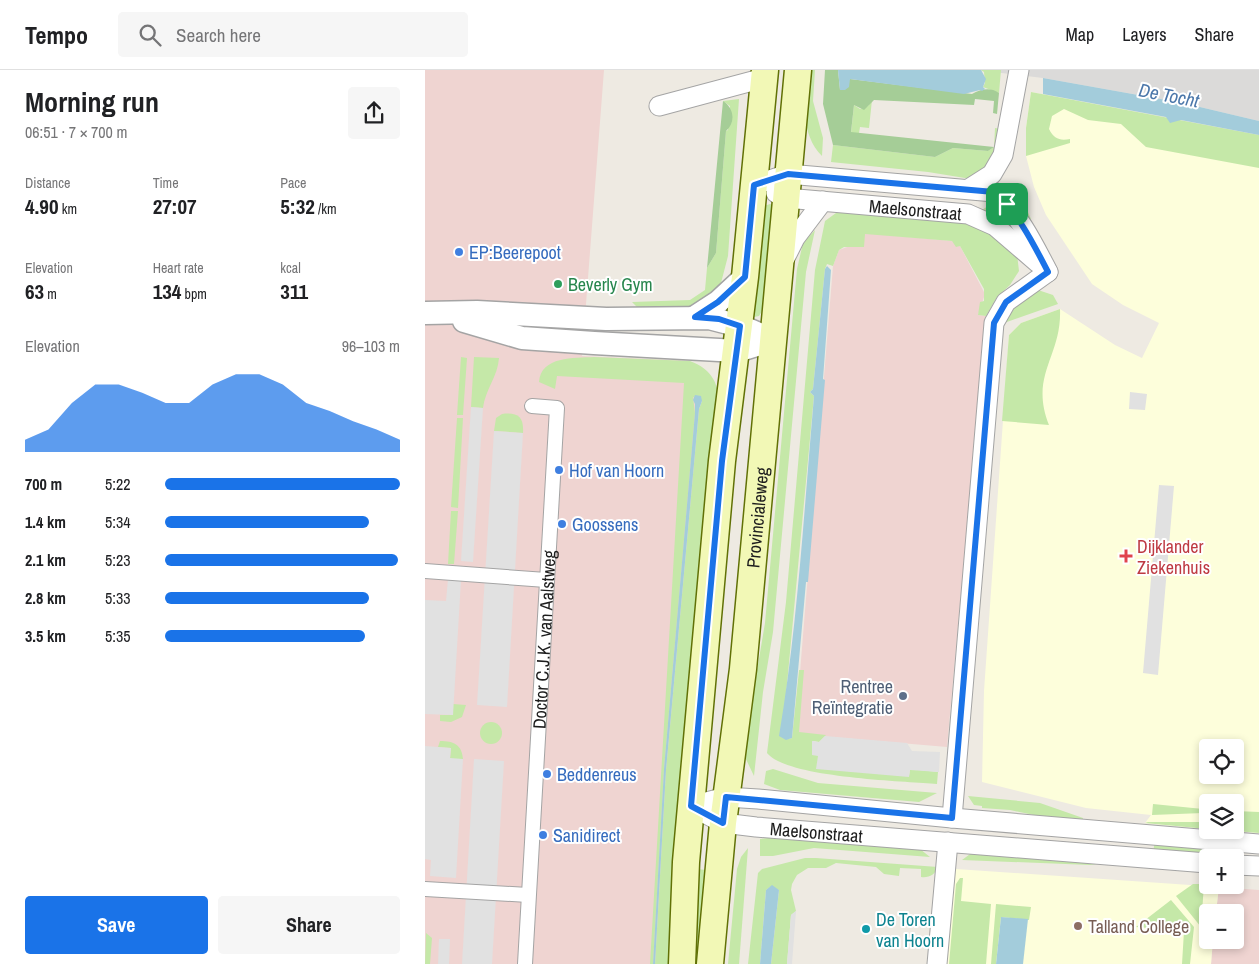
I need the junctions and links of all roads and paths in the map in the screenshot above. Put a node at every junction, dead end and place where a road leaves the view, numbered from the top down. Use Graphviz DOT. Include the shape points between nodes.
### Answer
graph roads {
  1 [pos="798,70"];
  2 [pos="1019,70"];
  3 [pos="764,74"];
  4 [pos="659,106"];
  5 [pos="754,185"];
  6 [pos="787,186"];
  7 [pos="970,188"];
  8 [pos="823,201"];
  9 [pos="779,272"];
  10 [pos="1048,272"];
  11 [pos="745,277"];
  12 [pos="430,313"];
  13 [pos="695,317"];
  14 [pos="738,338"];
  15 [pos="773,340"];
  16 [pos="532,406"];
  17 [pos="425,571"];
  18 [pos="546,580"];
  19 [pos="726,797"];
  20 [pos="691,806"];
  21 [pos="952,818"];
  22 [pos="723,823"];
  23 [pos="949,842"];
  24 [pos="1259,844"];
  25 [pos="1199,862"];
  26 [pos="1244,865"];
  27 [pos="1259,866"];
  28 [pos="425,889"];
  29 [pos="529,895"];
  30 [pos="525,964"];
  31 [pos="682,964"];
  32 [pos="710,964"];
  33 [pos="937,964"];
  1 -- 6 [label="main road, Provincialeweg"];
  2 -- 7 [label="street, Maelsonstraat" via="999,165 982,183"];
  3 -- 4 [label="street"];
  3 -- 5 [label="main road"];
  5 -- 6 [label="street, Maelsonstraat"];
  5 -- 11 [label="main road"];
  6 -- 7 [label="street, Maelsonstraat"];
  6 -- 8 [label="street, Maelsonstraat"];
  6 -- 9 [label="main road, Provincialeweg"];
  7 -- 10 [label="street, Maelsonstraat" via="994,192 1007,204 1033,242"];
  8 -- 9 [label="street" via="795,238"];
  8 -- 10 [label="street, Maelsonstraat" via="968,214 995,226"];
  9 -- 15 [label="main road, Provincialeweg"];
  10 -- 21 [label="street" via="1006,302 994,323"];
  11 -- 13 [label="street" via="718,302"];
  11 -- 14 [label="main road"];
  12 -- 13 [label="street"];
  12 -- 14 [label="street" via="522,338"];
  13 -- 14 [label="street" via="719,319"];
  14 -- 15 [label="street"];
  14 -- 20 [label="main road" via="722,461"];
  15 -- 19 [label="main road, Provincialeweg" via="743,670"];
  16 -- 18 [label="street, Doctor C.J.K. van Aalstweg" via="557,408"];
  17 -- 18 [label="street"];
  18 -- 29 [label="street, Doctor C.J.K. van Aalstweg"];
  19 -- 20 [label="street, Maelsonstraat"];
  19 -- 21 [label="street, Maelsonstraat"];
  19 -- 22 [label="main road, Provincialeweg"];
  20 -- 22 [label="street, Maelsonstraat"];
  20 -- 31 [label="main road"];
  21 -- 24 [label="street, Maelsonstraat"];
  22 -- 23 [label="street, Maelsonstraat"];
  22 -- 32 [label="main road, Provincialeweg"];
  23 -- 25 [label="street, Maelsonstraat"];
  23 -- 33 [label="street"];
  26 -- 27 [label="street"];
  28 -- 29 [label="street"];
  29 -- 30 [label="street, Doctor C.J.K. van Aalstweg"];
}
